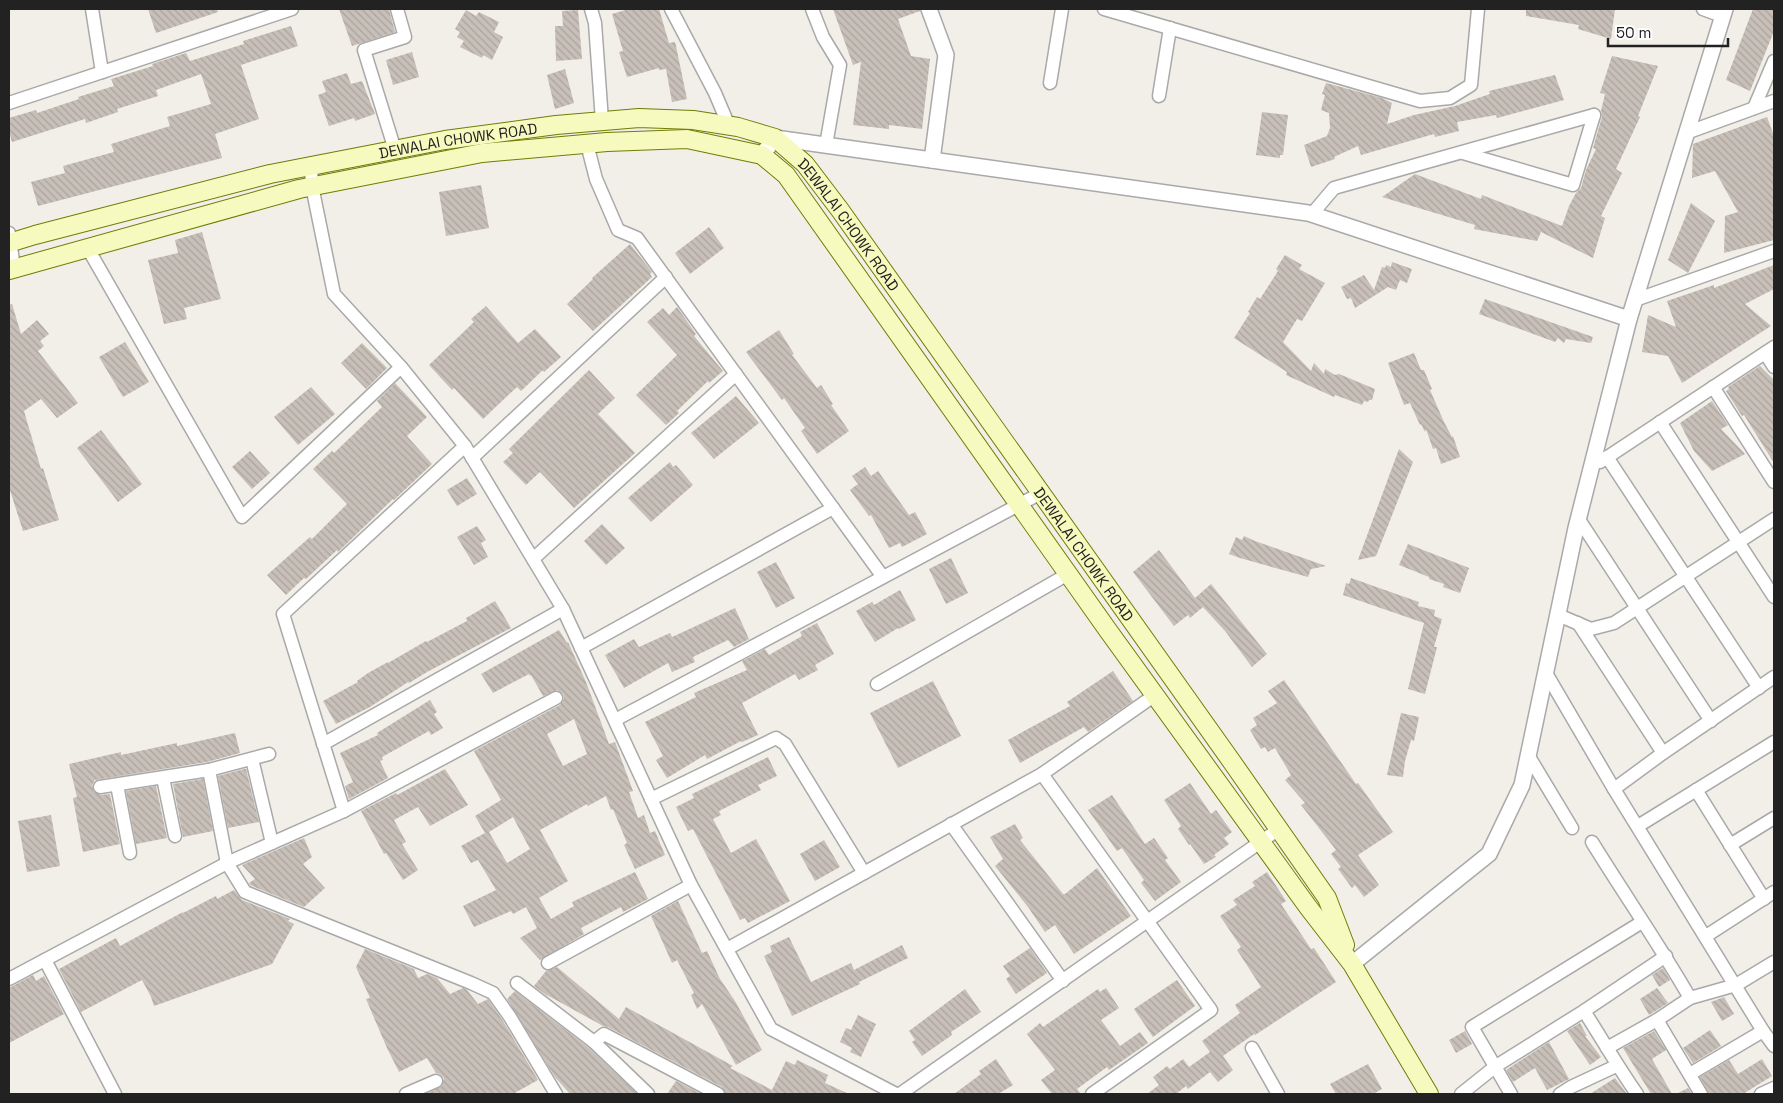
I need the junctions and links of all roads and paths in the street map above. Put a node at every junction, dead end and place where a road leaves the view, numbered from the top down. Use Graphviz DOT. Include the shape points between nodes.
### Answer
graph roads {
  1 [pos="92,9"];
  2 [pos="292,9"];
  3 [pos="398,9"];
  4 [pos="591,9"];
  5 [pos="671,9"];
  6 [pos="812,9"];
  7 [pos="929,9"];
  8 [pos="1062,9"];
  9 [pos="1104,9"];
  10 [pos="1478,9"];
  11 [pos="1703,9"];
  12 [pos="1723,13"];
  13 [pos="1170,28"];
  14 [pos="1774,61"];
  15 [pos="102,72"];
  16 [pos="1050,83"];
  17 [pos="1159,96"];
  18 [pos="1774,101"];
  19 [pos="9,102"];
  20 [pos="1754,108"];
  21 [pos="602,121"];
  22 [pos="729,126"];
  23 [pos="1686,133"];
  24 [pos="776,138"];
  25 [pos="587,144"];
  26 [pos="826,145"];
  27 [pos="395,150"];
  28 [pos="1463,153"];
  29 [pos="762,155"];
  30 [pos="932,160"];
  31 [pos="311,166"];
  32 [pos="312,186"];
  33 [pos="1312,214"];
  34 [pos="9,239"];
  35 [pos="87,247"];
  36 [pos="1774,251"];
  37 [pos="11,269"];
  38 [pos="666,277"];
  39 [pos="1635,300"];
  40 [pos="1629,320"];
  41 [pos="1770,350"];
  42 [pos="401,367"];
  43 [pos="1774,367"];
  44 [pos="736,374"];
  45 [pos="1713,387"];
  46 [pos="1660,422"];
  47 [pos="465,446"];
  48 [pos="1607,457"];
  49 [pos="472,458"];
  50 [pos="1592,467"];
  51 [pos="1774,482"];
  52 [pos="1041,493"];
  53 [pos="1019,505"];
  54 [pos="833,508"];
  55 [pos="1578,518"];
  56 [pos="1774,519"];
  57 [pos="1738,543"];
  58 [pos="533,559"];
  59 [pos="1068,574"];
  60 [pos="883,577"];
  61 [pos="1686,577"];
  62 [pos="1774,597"];
  63 [pos="1637,608"];
  64 [pos="563,609"];
  65 [pos="1558,615"];
  66 [pos="1578,623"];
  67 [pos="581,648"];
  68 [pos="1546,673"];
  69 [pos="1774,677"];
  70 [pos="877,684"];
  71 [pos="1759,688"];
  72 [pos="1155,696"];
  73 [pos="556,698"];
  74 [pos="615,720"];
  75 [pos="1711,721"];
  76 [pos="1774,742"];
  77 [pos="323,744"];
  78 [pos="1663,753"];
  79 [pos="269,754"];
  80 [pos="1528,755"];
  81 [pos="252,759"];
  82 [pos="209,770"];
  83 [pos="1042,774"];
  84 [pos="163,778"];
  85 [pos="117,785"];
  86 [pos="100,787"];
  87 [pos="1614,789"];
  88 [pos="1696,790"];
  89 [pos="651,799"];
  90 [pos="344,811"];
  91 [pos="1774,818"];
  92 [pos="952,824"];
  93 [pos="1638,826"];
  94 [pos="1572,828"];
  95 [pos="1279,830"];
  96 [pos="175,836"];
  97 [pos="1261,842"];
  98 [pos="1592,842"];
  99 [pos="272,843"];
  100 [pos="1730,845"];
  101 [pos="130,853"];
  102 [pos="227,863"];
  103 [pos="864,873"];
  104 [pos="691,885"];
  105 [pos="1769,896"];
  106 [pos="1147,922"];
  107 [pos="1642,922"];
  108 [pos="1706,936"];
  109 [pos="727,950"];
  110 [pos="1666,956"];
  111 [pos="45,960"];
  112 [pos="1774,962"];
  113 [pos="548,963"];
  114 [pos="1352,964"];
  115 [pos="9,979"];
  116 [pos="1063,981"];
  117 [pos="517,983"];
  118 [pos="1736,984"];
  119 [pos="1690,998"];
  120 [pos="1584,1011"];
  121 [pos="1657,1020"];
  122 [pos="1763,1031"];
  123 [pos="594,1042"];
  124 [pos="1774,1046"];
  125 [pos="1252,1048"];
  126 [pos="1607,1048"];
  127 [pos="1496,1066"];
  128 [pos="1616,1066"];
  129 [pos="1690,1074"];
  130 [pos="436,1081"];
  131 [pos="1774,1088"];
  132 [pos="1573,1090"];
  133 [pos="115,1094"];
  134 [pos="406,1094"];
  135 [pos="556,1094"];
  136 [pos="648,1094"];
  137 [pos="718,1094"];
  138 [pos="896,1094"];
  139 [pos="900,1094"];
  140 [pos="1092,1094"];
  141 [pos="1278,1094"];
  142 [pos="1429,1094"];
  143 [pos="1461,1094"];
  144 [pos="1511,1094"];
  145 [pos="1560,1094"];
  146 [pos="1637,1094"];
  147 [pos="1701,1094"];
  148 [pos="1761,1094"];
  1 -- 15 [label="street"];
  2 -- 15 [label="street"];
  3 -- 27 [label="street" via="405,37 364,50"];
  4 -- 21 [label="street" via="595,23"];
  5 -- 22 [label="street"];
  6 -- 26 [label="street" via="823,37 840,65"];
  7 -- 30 [label="street" via="946,55"];
  8 -- 16 [label="street"];
  9 -- 13 [label="street"];
  10 -- 13 [label="street" via="1471,85 1450,98 1420,101"];
  11 -- 12 [label="street"];
  12 -- 23 [label="street"];
  13 -- 17 [label="street"];
  14 -- 20 [label="street"];
  15 -- 19 [label="street"];
  18 -- 20 [label="street"];
  20 -- 23 [label="street"];
  21 -- 22 [label="main road, DEWALAI CHOWK ROAD" via="639,118 693,120"];
  21 -- 27 [label="main road, DEWALAI CHOWK ROAD" via="445,140"];
  22 -- 24 [label="main road, DEWALAI CHOWK ROAD"];
  23 -- 39 [label="street"];
  24 -- 26 [label="street"];
  24 -- 29 [label="street"];
  24 -- 52 [label="main road, DEWALAI CHOWK ROAD" via="805,164 840,210"];
  25 -- 29 [label="main road, DEWALAI CHOWK ROAD" via="687,139"];
  25 -- 32 [label="main road, DEWALAI CHOWK ROAD" via="482,153"];
  25 -- 38 [label="street" via="596,180 618,230 637,238"];
  26 -- 30 [label="street"];
  27 -- 31 [label="main road, DEWALAI CHOWK ROAD"];
  28 -- 28 [label="street" via="1573,185 1594,115 1482,147"];
  28 -- 33 [label="street" via="1334,188"];
  29 -- 53 [label="main road, DEWALAI CHOWK ROAD" via="786,175"];
  30 -- 33 [label="street"];
  31 -- 32 [label="street"];
  31 -- 34 [label="main road, DEWALAI CHOWK ROAD"];
  32 -- 35 [label="main road, DEWALAI CHOWK ROAD"];
  32 -- 42 [label="street" via="334,294"];
  33 -- 40 [label="street"];
  34 -- 37 [label="street"];
  35 -- 37 [label="main road, DEWALAI CHOWK ROAD"];
  35 -- 42 [label="street" via="242,517"];
  36 -- 39 [label="street"];
  38 -- 44 [label="street"];
  38 -- 49 [label="street"];
  39 -- 40 [label="street"];
  40 -- 50 [label="street"];
  41 -- 43 [label="street"];
  41 -- 45 [label="street"];
  42 -- 47 [label="street"];
  44 -- 54 [label="street"];
  44 -- 58 [label="street"];
  45 -- 46 [label="street"];
  45 -- 51 [label="street"];
  46 -- 48 [label="street"];
  46 -- 57 [label="street"];
  47 -- 49 [label="street"];
  47 -- 77 [label="street" via="283,614"];
  48 -- 50 [label="street"];
  48 -- 61 [label="street"];
  49 -- 58 [label="street"];
  50 -- 55 [label="street"];
  52 -- 53 [label="street"];
  52 -- 95 [label="main road, DEWALAI CHOWK ROAD"];
  53 -- 59 [label="main road, DEWALAI CHOWK ROAD"];
  53 -- 60 [label="street"];
  54 -- 60 [label="street"];
  54 -- 67 [label="street"];
  55 -- 63 [label="street"];
  55 -- 65 [label="street"];
  56 -- 57 [label="street"];
  57 -- 61 [label="street"];
  57 -- 62 [label="street"];
  58 -- 64 [label="street"];
  59 -- 70 [label="street"];
  59 -- 72 [label="main road, DEWALAI CHOWK ROAD"];
  60 -- 74 [label="street"];
  61 -- 63 [label="street"];
  61 -- 71 [label="street"];
  63 -- 66 [label="street" via="1614,623 1591,629"];
  63 -- 75 [label="street"];
  64 -- 67 [label="street"];
  64 -- 77 [label="street"];
  65 -- 66 [label="street"];
  65 -- 68 [label="street"];
  66 -- 78 [label="street"];
  67 -- 74 [label="street"];
  68 -- 80 [label="street"];
  68 -- 87 [label="street"];
  69 -- 71 [label="street"];
  71 -- 75 [label="street"];
  72 -- 83 [label="street"];
  72 -- 97 [label="main road, DEWALAI CHOWK ROAD"];
  73 -- 90 [label="street"];
  74 -- 89 [label="street"];
  75 -- 78 [label="street"];
  76 -- 88 [label="street"];
  77 -- 90 [label="street"];
  78 -- 87 [label="street"];
  79 -- 81 [label="street"];
  80 -- 94 [label="street"];
  80 -- 114 [label="street" via="1522,785 1489,854"];
  81 -- 82 [label="street"];
  81 -- 99 [label="street"];
  82 -- 84 [label="street"];
  82 -- 102 [label="street"];
  83 -- 92 [label="street"];
  83 -- 106 [label="street"];
  84 -- 85 [label="street"];
  84 -- 96 [label="street"];
  85 -- 86 [label="street"];
  85 -- 101 [label="street"];
  87 -- 93 [label="street"];
  88 -- 93 [label="street"];
  88 -- 100 [label="street"];
  89 -- 103 [label="street" via="776,738 785,744"];
  89 -- 104 [label="street"];
  90 -- 99 [label="street"];
  91 -- 100 [label="street"];
  92 -- 103 [label="street"];
  92 -- 116 [label="street"];
  93 -- 108 [label="street"];
  95 -- 97 [label="street"];
  95 -- 114 [label="main road, DEWALAI CHOWK ROAD" via="1327,898"];
  97 -- 106 [label="street"];
  97 -- 114 [label="main road, DEWALAI CHOWK ROAD"];
  98 -- 107 [label="street"];
  99 -- 102 [label="street"];
  100 -- 105 [label="street"];
  102 -- 111 [label="street"];
  102 -- 135 [label="street" via="245,892 493,994"];
  103 -- 109 [label="street"];
  104 -- 109 [label="street"];
  104 -- 113 [label="street"];
  105 -- 108 [label="street"];
  106 -- 116 [label="street"];
  106 -- 140 [label="street" via="1211,1010"];
  107 -- 110 [label="street"];
  107 -- 127 [label="street" via="1472,1027"];
  108 -- 118 [label="street"];
  109 -- 138 [label="street" via="771,1029"];
  110 -- 119 [label="street"];
  110 -- 120 [label="street"];
  111 -- 115 [label="street"];
  111 -- 133 [label="street"];
  112 -- 118 [label="street"];
  114 -- 142 [label="main road, DEWALAI CHOWK ROAD"];
  116 -- 139 [label="street"];
  117 -- 123 [label="street"];
  118 -- 119 [label="street"];
  118 -- 122 [label="street"];
  119 -- 121 [label="street"];
  120 -- 126 [label="street"];
  120 -- 127 [label="street"];
  121 -- 126 [label="street"];
  121 -- 129 [label="street"];
  122 -- 124 [label="street"];
  122 -- 129 [label="street"];
  123 -- 136 [label="street"];
  123 -- 137 [label="street" via="604,1034"];
  125 -- 141 [label="street"];
  126 -- 128 [label="street"];
  127 -- 143 [label="street"];
  127 -- 144 [label="street"];
  128 -- 132 [label="street"];
  128 -- 146 [label="street"];
  129 -- 147 [label="street"];
  130 -- 134 [label="street"];
  131 -- 148 [label="street"];
  132 -- 145 [label="street"];
}
